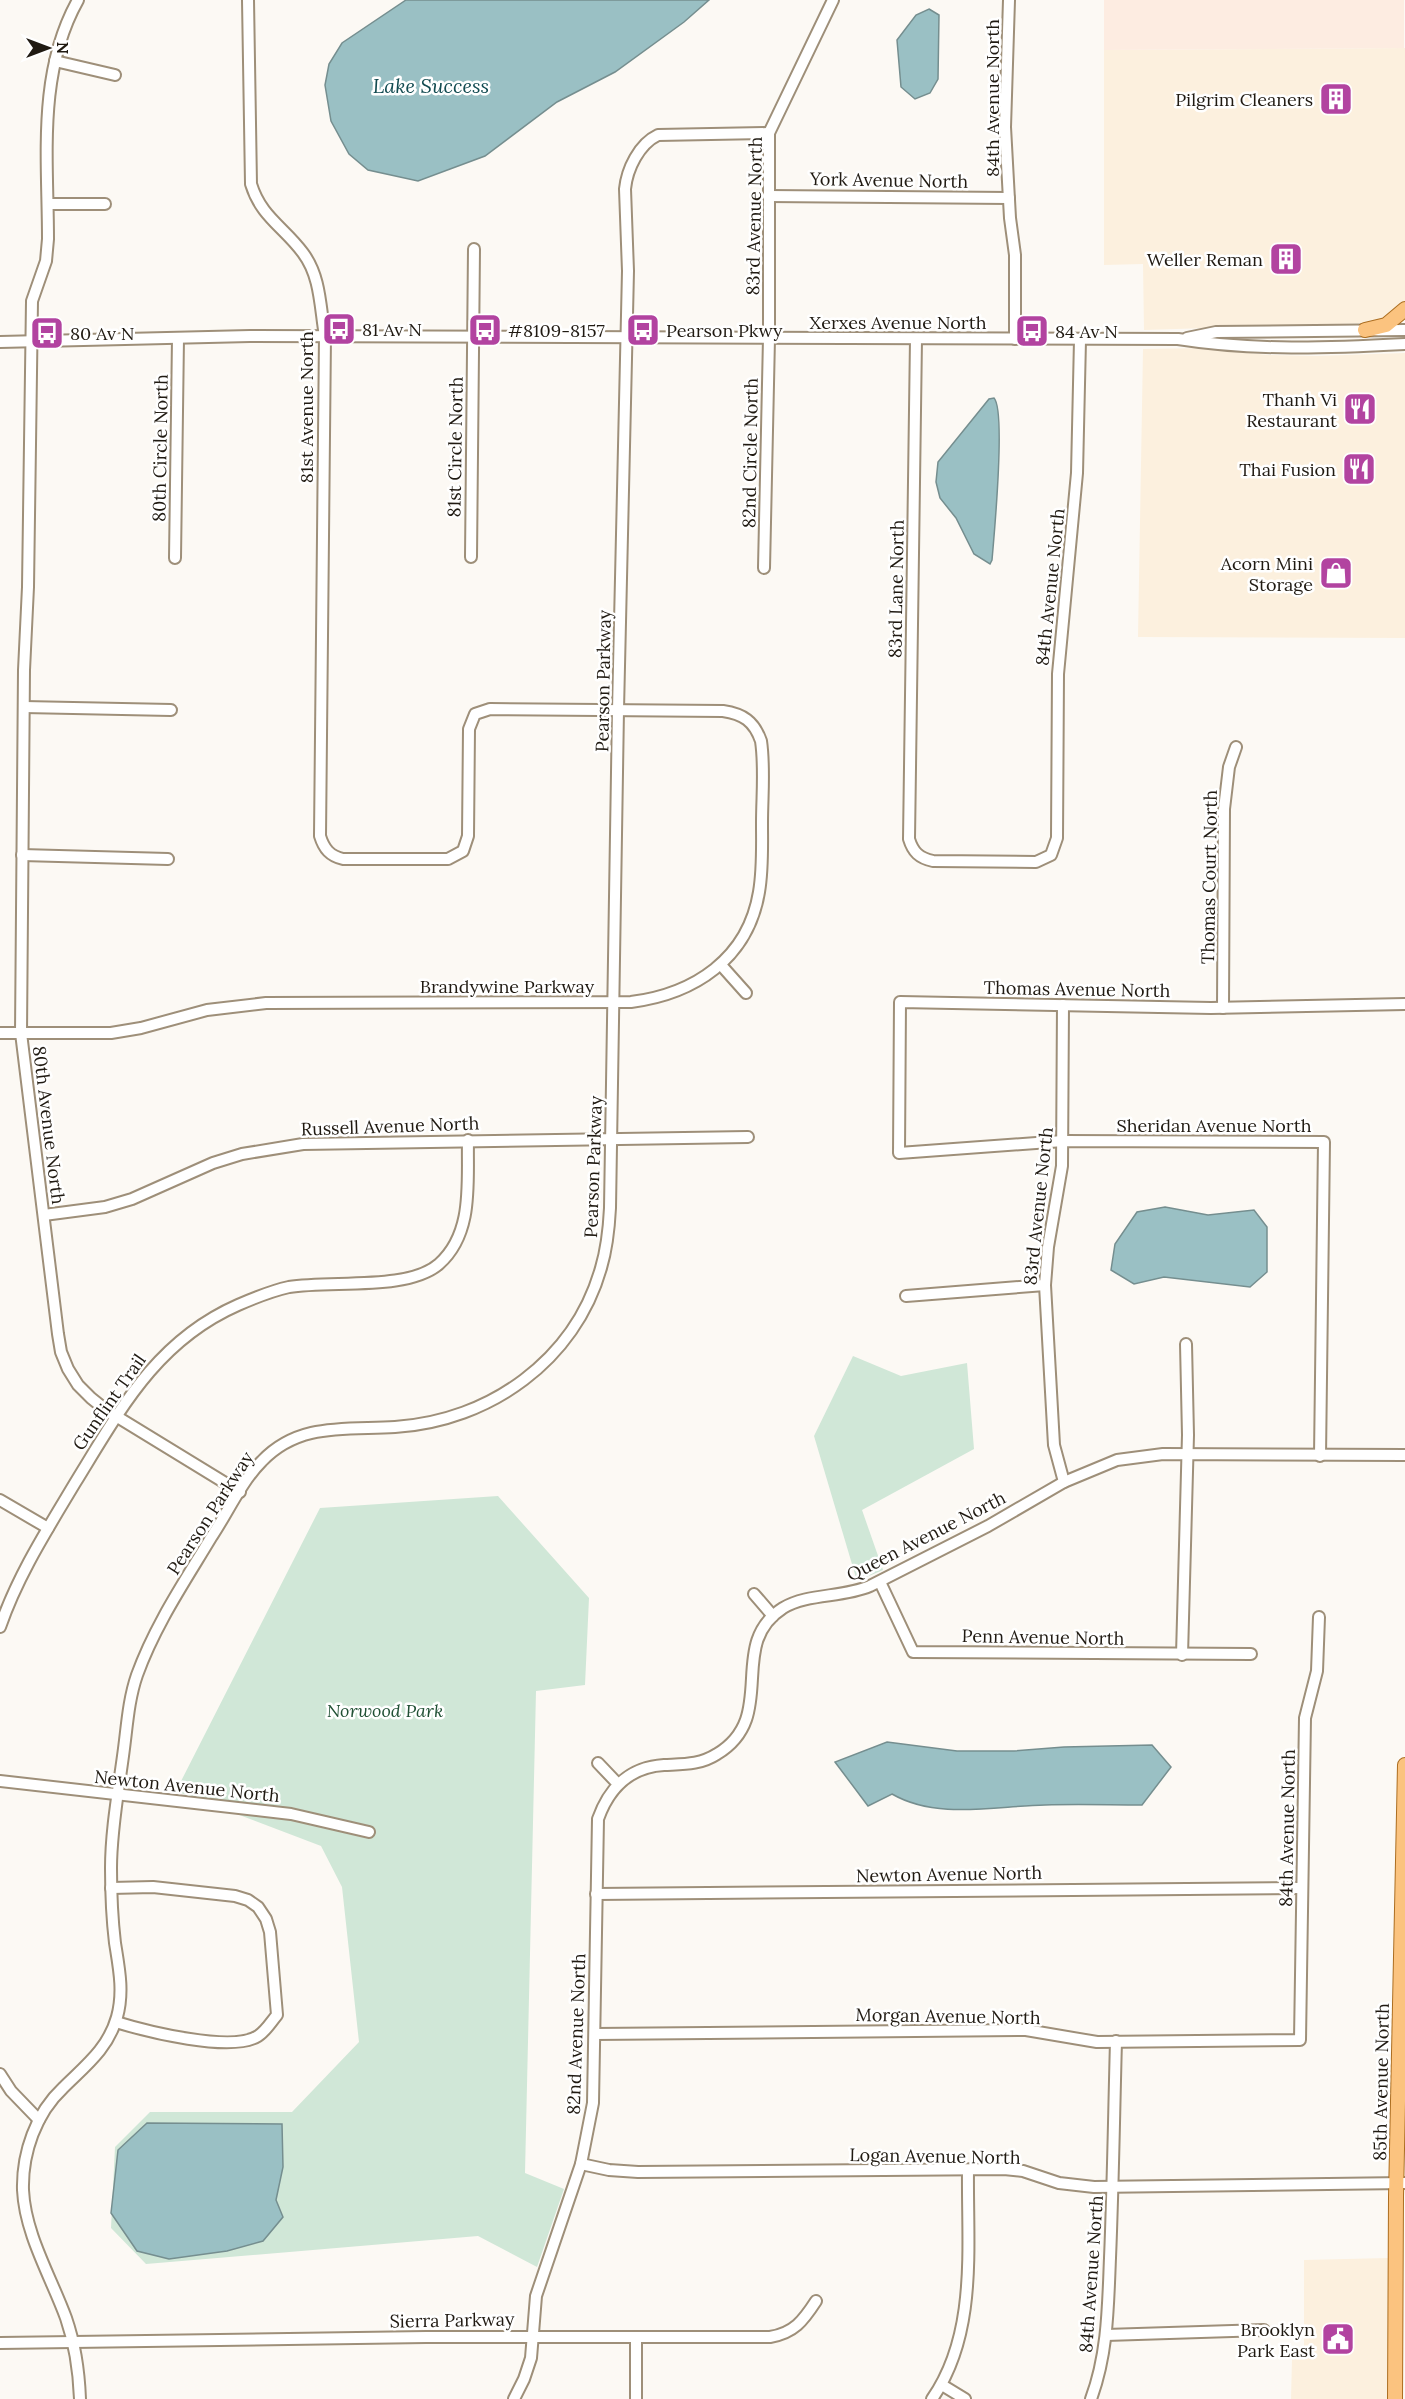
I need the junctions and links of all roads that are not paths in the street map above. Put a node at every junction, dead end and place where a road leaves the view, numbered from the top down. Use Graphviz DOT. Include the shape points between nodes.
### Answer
graph roads {
  1 [pos="78,0"];
  2 [pos="248,0"];
  3 [pos="833,0"];
  4 [pos="1009,0"];
  5 [pos="55,61"];
  6 [pos="115,75"];
  7 [pos="769,133"];
  8 [pos="768,196"];
  9 [pos="1009,198"];
  10 [pos="48,204"];
  11 [pos="105,204"];
  12 [pos="474,249"];
  13 [pos="1405,309"];
  14 [pos="1365,330"];
  15 [pos="1405,330"];
  16 [pos="325,336"];
  17 [pos="473,337"];
  18 [pos="178,338"];
  19 [pos="627,338"];
  20 [pos="769,338"];
  21 [pos="916,339"];
  22 [pos="1015,339"];
  23 [pos="1178,339"];
  24 [pos="1080,340"];
  25 [pos="0,342"];
  26 [pos="32,342"];
  27 [pos="1405,344"];
  28 [pos="471,557"];
  29 [pos="175,558"];
  30 [pos="764,568"];
  31 [pos="24,707"];
  32 [pos="171,710"];
  33 [pos="618,710"];
  34 [pos="1236,747"];
  35 [pos="320,837"];
  36 [pos="1057,838"];
  37 [pos="22,855"];
  38 [pos="168,859"];
  39 [pos="721,965"];
  40 [pos="746,993"];
  41 [pos="614,1002"];
  42 [pos="1405,1004"];
  43 [pos="1063,1005"];
  44 [pos="1223,1008"];
  45 [pos="0,1032"];
  46 [pos="21,1033"];
  47 [pos="748,1137"];
  48 [pos="611,1139"];
  49 [pos="468,1140"];
  50 [pos="1063,1141"];
  51 [pos="899,1153"];
  52 [pos="44,1215"];
  53 [pos="1045,1285"];
  54 [pos="906,1296"];
  55 [pos="1186,1344"];
  56 [pos="116,1416"];
  57 [pos="1187,1455"];
  58 [pos="1405,1455"];
  59 [pos="1320,1456"];
  60 [pos="1064,1482"];
  61 [pos="240,1492"];
  62 [pos="0,1500"];
  63 [pos="48,1528"];
  64 [pos="880,1582"];
  65 [pos="754,1594"];
  66 [pos="773,1616"];
  67 [pos="1319,1617"];
  68 [pos="0,1627"];
  69 [pos="1251,1654"];
  70 [pos="1182,1655"];
  71 [pos="598,1763"];
  72 [pos="1405,1765"];
  73 [pos="0,1781"];
  74 [pos="618,1784"];
  75 [pos="118,1795"];
  76 [pos="1405,1815"];
  77 [pos="369,1832"];
  78 [pos="597,1832"];
  79 [pos="111,1888"];
  80 [pos="1302,1888"];
  81 [pos="596,1894"];
  82 [pos="116,2022"];
  83 [pos="595,2034"];
  84 [pos="1300,2040"];
  85 [pos="1116,2042"];
  86 [pos="0,2074"];
  87 [pos="39,2120"];
  88 [pos="581,2164"];
  89 [pos="968,2170"];
  90 [pos="1401,2183"];
  91 [pos="1113,2187"];
  92 [pos="816,2301"];
  93 [pos="1264,2331"];
  94 [pos="1106,2335"];
  95 [pos="533,2336"];
  96 [pos="636,2337"];
  97 [pos="0,2343"];
  98 [pos="72,2343"];
  99 [pos="942,2385"];
  100 [pos="81,2399"];
  101 [pos="514,2399"];
  102 [pos="636,2399"];
  103 [pos="932,2399"];
  104 [pos="965,2399"];
  105 [pos="1091,2399"];
  106 [pos="1395,2399"];
  1 -- 5 [label="street, 80th Avenue North"];
  2 -- 16 [label="street, 81st Avenue North" via="251,184 263,211 292,239 314,271"];
  3 -- 7 [label="street, 83rd Avenue North"];
  4 -- 9 [label="street, 84th Avenue North" via="1005,127"];
  5 -- 6 [label="street"];
  5 -- 10 [label="street, 80th Avenue North" via="48,96"];
  7 -- 8 [label="street, 83rd Avenue North"];
  7 -- 19 [label="street, Pearson Parkway" via="667,134 650,139 644,146 626,175"];
  8 -- 9 [label="street, York Avenue North"];
  8 -- 20 [label="street, 83rd Avenue North"];
  9 -- 22 [label="street, 84th Avenue North" via="1015,255"];
  10 -- 11 [label="street"];
  10 -- 26 [label="street, 80th Avenue North" via="46,261 32,301"];
  12 -- 17 [label="street"];
  13 -- 14 [label="main road" via="1386,325"];
  14 -- 15 [label="street, Xerxes Avenue North"];
  14 -- 23 [label="street, Xerxes Avenue North" via="1216,332"];
  16 -- 17 [label="street, Xerxes Avenue North"];
  16 -- 18 [label="street, Xerxes Avenue North"];
  16 -- 35 [label="street, 81st Avenue North"];
  17 -- 19 [label="street, Xerxes Avenue North"];
  17 -- 28 [label="street, 81st Circle North"];
  18 -- 26 [label="street, Xerxes Avenue North"];
  18 -- 29 [label="street, 80th Circle North"];
  19 -- 20 [label="street, Xerxes Avenue North"];
  19 -- 33 [label="street, Pearson Parkway"];
  20 -- 21 [label="street, Xerxes Avenue North"];
  20 -- 30 [label="street, 82nd Circle North"];
  21 -- 22 [label="street, Xerxes Avenue North"];
  21 -- 36 [label="street, 83rd Lane North" via="909,839 918,855 933,861 1036,862 1051,855"];
  22 -- 24 [label="street, Xerxes Avenue North"];
  23 -- 24 [label="street, Xerxes Avenue North"];
  23 -- 27 [label="street, Xerxes Avenue North" via="1216,345 1307,349"];
  24 -- 36 [label="street, 84th Avenue North" via="1077,474 1058,674"];
  25 -- 26 [label="street, Xerxes Avenue North"];
  26 -- 31 [label="street, 80th Avenue North"];
  31 -- 32 [label="street"];
  31 -- 37 [label="street, 80th Avenue North"];
  33 -- 35 [label="street, Brandywine Parkway" via="490,709 475,714 469,729 468,837 456,857 343,859 330,853"];
  33 -- 39 [label="street, Brandywine Parkway" via="723,711 743,716 758,731 763,752 759,893 743,936"];
  33 -- 41 [label="street, Pearson Parkway"];
  34 -- 44 [label="street, Thomas Court North" via="1229,767 1224,809"];
  37 -- 38 [label="street"];
  37 -- 46 [label="street, 80th Avenue North"];
  39 -- 40 [label="street"];
  39 -- 41 [label="street, Brandywine Parkway" via="675,993"];
  41 -- 46 [label="street, Brandywine Parkway" via="266,1003 207,1010 111,1033"];
  41 -- 48 [label="street, Pearson Parkway"];
  42 -- 44 [label="street, Thomas Avenue North"];
  43 -- 44 [label="street, Thomas Avenue North"];
  43 -- 50 [label="street, 83rd Avenue North"];
  43 -- 51 [label="street, Thomas Avenue North" via="900,1002"];
  45 -- 46 [label="street, Brandywine Parkway"];
  46 -- 52 [label="street, 80th Avenue North"];
  47 -- 48 [label="street, Russell Avenue North"];
  48 -- 49 [label="street, Russell Avenue North"];
  48 -- 61 [label="street, Pearson Parkway" via="609,1229 601,1269 576,1324 536,1371 503,1395 457,1416 396,1427 316,1430 295,1437 260,1462"];
  49 -- 52 [label="street, Russell Avenue North" via="334,1142 273,1148 213,1163 105,1207"];
  49 -- 56 [label="street, Gunflint Trail" via="464,1224 458,1240 438,1265 424,1274 394,1282 336,1282 287,1288 223,1312 160,1358"];
  50 -- 51 [label="street, Sheridan Avenue North"];
  50 -- 53 [label="street, 83rd Avenue North"];
  50 -- 59 [label="street, Sheridan Avenue North" via="1324,1142"];
  52 -- 56 [label="street, 80th Avenue North" via="61,1352 78,1385"];
  53 -- 54 [label="street"];
  53 -- 60 [label="street, 83rd Avenue North" via="1054,1445"];
  55 -- 57 [label="street"];
  56 -- 61 [label="street, 80th Avenue North"];
  56 -- 63 [label="street, Gunflint Trail"];
  57 -- 59 [label="street, Queen Avenue North"];
  57 -- 60 [label="street, Queen Avenue North" via="1117,1460"];
  57 -- 70 [label="street"];
  58 -- 59 [label="street, Queen Avenue North"];
  60 -- 64 [label="street, Queen Avenue North"];
  61 -- 75 [label="street, Pearson Parkway" via="163,1617 144,1657 128,1709"];
  62 -- 63 [label="street"];
  63 -- 68 [label="street, Gunflint Trail" via="24,1568"];
  64 -- 66 [label="street, Queen Avenue North" via="855,1592 794,1602"];
  64 -- 70 [label="street, Penn Avenue North" via="913,1652"];
  65 -- 66 [label="street"];
  66 -- 74 [label="street, Queen Avenue North" via="754,1647 749,1714 731,1744 701,1762 648,1767"];
  67 -- 80 [label="street, 84th Avenue North" via="1317,1671 1305,1718"];
  69 -- 70 [label="street, Penn Avenue North"];
  71 -- 74 [label="street"];
  72 -- 76 [label="main road, 85th Avenue North"];
  73 -- 75 [label="street, Newton Avenue North"];
  74 -- 78 [label="street, Queen Avenue North" via="603,1806"];
  75 -- 77 [label="street, Newton Avenue North" via="291,1814"];
  75 -- 79 [label="street, Pearson Parkway"];
  76 -- 90 [label="main road, 85th Avenue North"];
  78 -- 81 [label="street, 82nd Avenue North"];
  79 -- 82 [label="street, Pearson Parkway" via="121,1990"];
  79 -- 82 [label="street" via="153,1887 234,1896 258,1907 270,1932 277,2015 258,2036 233,2043 158,2033"];
  80 -- 81 [label="street, Newton Avenue North"];
  80 -- 84 [label="street, 84th Avenue North"];
  81 -- 83 [label="street, 82nd Avenue North"];
  82 -- 87 [label="street, Pearson Parkway" via="92,2062 60,2090"];
  83 -- 85 [label="street, Morgan Avenue North" via="1026,2030 1078,2040"];
  83 -- 88 [label="street, 82nd Avenue North" via="593,2103"];
  84 -- 85 [label="street, Morgan Avenue North"];
  85 -- 91 [label="street, 84th Avenue North"];
  86 -- 87 [label="street"];
  87 -- 98 [label="street, Pearson Parkway" via="24,2169 26,2213"];
  88 -- 89 [label="street, Logan Avenue North" via="638,2172"];
  88 -- 95 [label="street, 82nd Avenue North" via="536,2296"];
  89 -- 91 [label="street, Logan Avenue North" via="1023,2171 1059,2183"];
  89 -- 99 [label="street" via="963,2328"];
  90 -- 91 [label="street, Logan Avenue North"];
  90 -- 106 [label="main road, 85th Avenue North"];
  91 -- 94 [label="street, 84th Avenue North"];
  92 -- 96 [label="street, Sierra Parkway" via="793,2331 782,2335"];
  93 -- 94 [label="street"];
  94 -- 105 [label="street, 84th Avenue North"];
  95 -- 96 [label="street, Sierra Parkway"];
  95 -- 98 [label="street, Sierra Parkway"];
  95 -- 101 [label="street, 82nd Avenue North" via="531,2358"];
  96 -- 102 [label="street"];
  97 -- 98 [label="street, Sierra Parkway"];
  98 -- 100 [label="street"];
  99 -- 103 [label="street"];
  99 -- 104 [label="street"];
}
